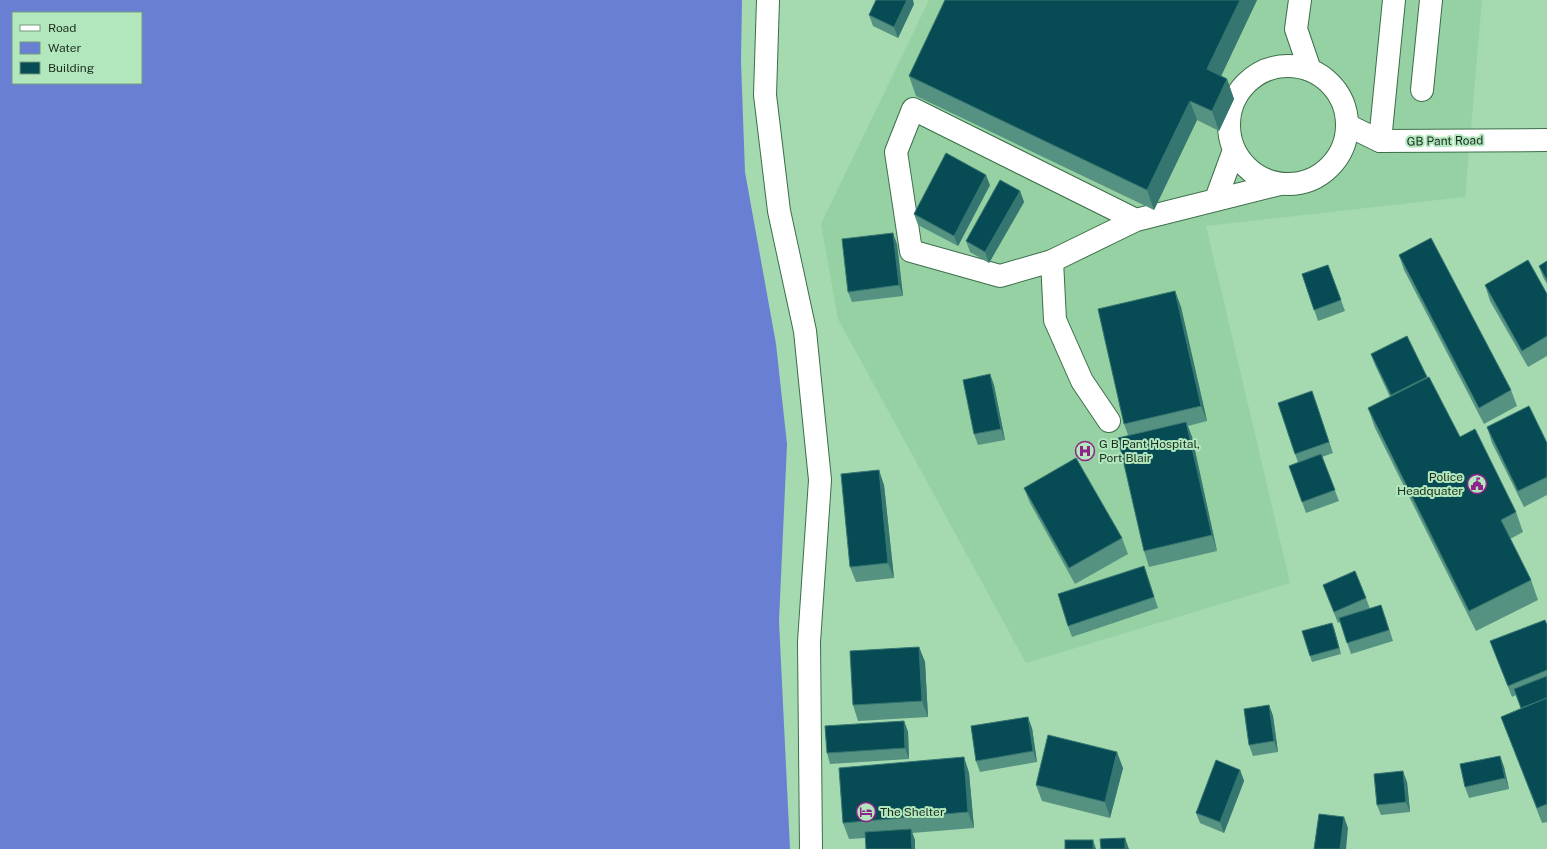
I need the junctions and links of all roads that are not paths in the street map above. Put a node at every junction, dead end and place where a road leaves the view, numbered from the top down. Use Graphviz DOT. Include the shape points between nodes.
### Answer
graph roads {
  1 [pos="768,0"];
  2 [pos="1300,0"];
  3 [pos="1394,0"];
  4 [pos="1431,0"];
  5 [pos="1310,70"];
  6 [pos="1422,90"];
  7 [pos="1347,125"];
  8 [pos="1547,140"];
  9 [pos="1380,141"];
  10 [pos="1234,150"];
  11 [pos="1280,184"];
  12 [pos="1216,199"];
  13 [pos="1136,220"];
  14 [pos="1052,261"];
  15 [pos="1109,421"];
  16 [pos="811,849"];
  1 -- 16 [label="street" via="765,95 779,210 805,331 820,480 809,642"];
  2 -- 5 [label="street" via="1296,29"];
  3 -- 9 [label="street"];
  4 -- 6 [label="street"];
  5 -- 7 [label="street" via="1325,79 1337,92 1344,108"];
  5 -- 10 [label="street" via="1290,66 1271,69 1248,83 1239,93 1231,111 1229,131"];
  7 -- 9 [label="street, GB Pant Road"];
  7 -- 11 [label="street" via="1344,145 1334,162 1319,176 1301,184"];
  8 -- 9 [label="street, GB Pant Road"];
  10 -- 11 [label="street" via="1246,167 1262,179"];
  10 -- 12 [label="street"];
  11 -- 12 [label="street"];
  12 -- 13 [label="street"];
  13 -- 14 [label="street"];
  13 -- 14 [label="street" via="913,109 896,152 911,251 1000,276"];
  14 -- 15 [label="street" via="1055,320 1082,381"];
}
